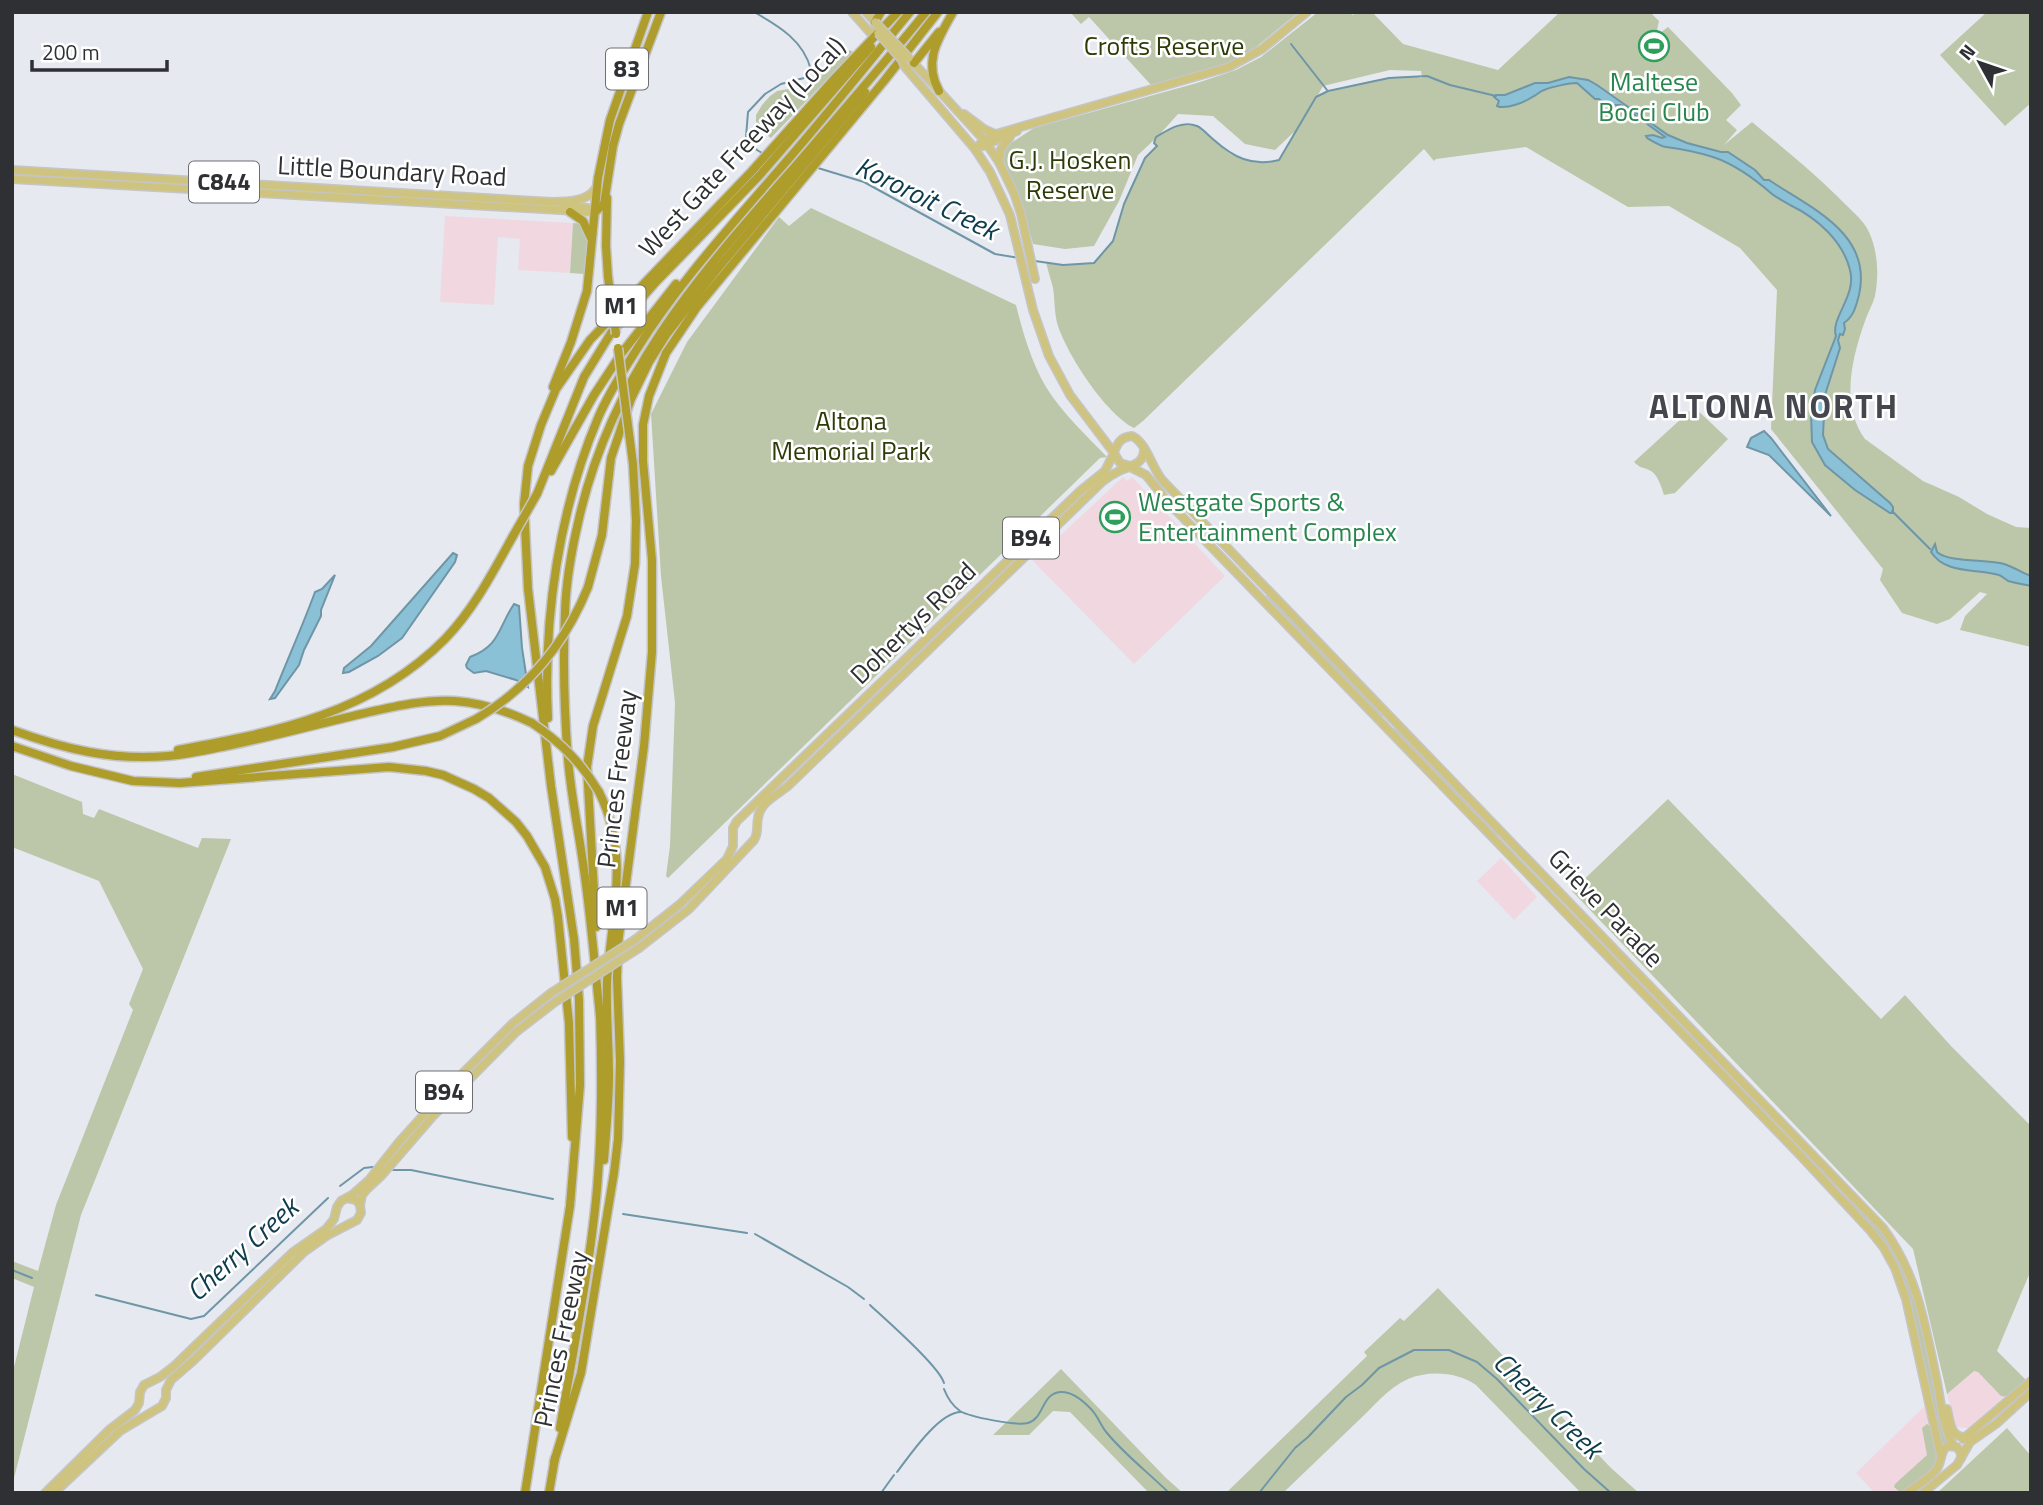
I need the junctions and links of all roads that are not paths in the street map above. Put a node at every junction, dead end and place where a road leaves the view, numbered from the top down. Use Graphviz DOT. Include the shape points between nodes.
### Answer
graph roads {
  1 [pos="661,12"];
  2 [pos="852,12"];
  3 [pos="866,12"];
  4 [pos="881,12"];
  5 [pos="898,12"];
  6 [pos="910,12"];
  7 [pos="926,12"];
  8 [pos="938,12"];
  9 [pos="953,12"];
  10 [pos="1307,12"];
  11 [pos="647,16"];
  12 [pos="876,22"];
  13 [pos="876,35"];
  14 [pos="912,61"];
  15 [pos="905,66"];
  16 [pos="939,91"];
  17 [pos="959,111"];
  18 [pos="1030,125"];
  19 [pos="1013,133"];
  20 [pos="996,134"];
  21 [pos="986,143"];
  22 [pos="613,146"];
  23 [pos="820,148"];
  24 [pos="975,149"];
  25 [pos="603,150"];
  26 [pos="999,162"];
  27 [pos="12,170"];
  28 [pos="756,174"];
  29 [pos="12,179"];
  30 [pos="607,181"];
  31 [pos="115,182"];
  32 [pos="791,182"];
  33 [pos="597,187"];
  34 [pos="552,202"];
  35 [pos="596,211"];
  36 [pos="570,212"];
  37 [pos="769,218"];
  38 [pos="719,238"];
  39 [pos="593,244"];
  40 [pos="608,277"];
  41 [pos="1035,279"];
  42 [pos="674,324"];
  43 [pos="1144,448"];
  44 [pos="1114,453"];
  45 [pos="528,466"];
  46 [pos="1130,467"];
  47 [pos="537,494"];
  48 [pos="951,615"];
  49 [pos="958,621"];
  50 [pos="934,638"];
  51 [pos="12,730"];
  52 [pos="12,746"];
  53 [pos="105,756"];
  54 [pos="102,773"];
  55 [pos="551,786"];
  56 [pos="737,821"];
  57 [pos="758,829"];
  58 [pos="733,832"];
  59 [pos="755,838"];
  60 [pos="600,1016"];
  61 [pos="346,1198"];
  62 [pos="360,1205"];
  63 [pos="570,1206"];
  64 [pos="336,1211"];
  65 [pos="350,1223"];
  66 [pos="586,1274"];
  67 [pos="2031,1381"];
  68 [pos="150,1382"];
  69 [pos="166,1391"];
  70 [pos="2031,1392"];
  71 [pos="140,1399"];
  72 [pos="1942,1400"];
  73 [pos="155,1409"];
  74 [pos="1966,1437"];
  75 [pos="1954,1446"];
  76 [pos="1941,1457"];
  77 [pos="554,1462"];
  78 [pos="1959,1462"];
  79 [pos="45,1493"];
  80 [pos="54,1493"];
  81 [pos="525,1493"];
  82 [pos="549,1493"];
  83 [pos="1907,1493"];
  84 [pos="1923,1493"];
  1 -- 22 [label="highway, 83"];
  2 -- 13 [label="main road"];
  3 -- 12 [label="main road"];
  4 -- 12 [label="highway"];
  5 -- 28 [label="highway, West Gate Freeway (Local) / M1" via="863,58"];
  6 -- 38 [label="highway, M1"];
  7 -- 23 [label="highway, M1"];
  8 -- 23 [label="highway, M1"];
  9 -- 14 [label="highway"];
  9 -- 16 [label="highway" via="931,63"];
  10 -- 18 [label="main road" via="1262,49 1229,67"];
  11 -- 25 [label="highway, 83" via="618,93"];
  12 -- 13 [label="main road"];
  12 -- 14 [label="main road, bridge"];
  13 -- 15 [label="main road, bridge"];
  14 -- 15 [label="main road"];
  14 -- 16 [label="main road"];
  15 -- 24 [label="main road"];
  16 -- 17 [label="main road"];
  17 -- 20 [label="main road"];
  17 -- 21 [label="main road"];
  18 -- 19 [label="main road"];
  18 -- 20 [label="main road"];
  19 -- 21 [label="main road"];
  19 -- 26 [label="main road" via="1001,149"];
  20 -- 21 [label="main road"];
  21 -- 24 [label="main road"];
  21 -- 26 [label="main road"];
  22 -- 25 [label="highway"];
  22 -- 30 [label="highway, 83"];
  23 -- 32 [label="highway, M1"];
  23 -- 32 [label="highway, M1"];
  24 -- 44 [label="main road" via="1004,199 1049,356 1074,401"];
  25 -- 33 [label="highway, 83"];
  26 -- 41 [label="main road" via="1014,193"];
  27 -- 31 [label="main road, Little Boundary Road / C844" via="108,177"];
  28 -- 45 [label="highway, West Gate Freeway (Local) / M1" via="579,354 556,389"];
  28 -- 47 [label="highway" via="611,333 580,386"];
  29 -- 31 [label="main road, Little Boundary Road / C844"];
  30 -- 35 [label="highway" via="604,204"];
  30 -- 40 [label="highway"];
  31 -- 34 [label="main road, Little Boundary Road / C844"];
  31 -- 36 [label="main road, Little Boundary Road / C844"];
  32 -- 37 [label="highway, M1"];
  32 -- 42 [label="highway"];
  32 -- 60 [label="highway, M1" via="712,261 644,356 610,422 581,509 567,584 565,706"];
  33 -- 34 [label="main road, Little Boundary Road" via="585,198"];
  33 -- 35 [label="highway, 83"];
  34 -- 35 [label="main road"];
  35 -- 36 [label="main road, Little Boundary Road / C844"];
  35 -- 39 [label="highway"];
  35 -- 40 [label="highway"];
  36 -- 39 [label="highway" via="585,223"];
  37 -- 42 [label="highway"];
  37 -- 77 [label="highway, Princes Freeway / M1" via="682,327 660,366 645,411 652,652 618,944 618,1139 580,1373"];
  38 -- 47 [label="highway" via="621,354"];
  38 -- 55 [label="highway, M1" via="655,322 614,386 598,417 568,509 551,598"];
  39 -- 45 [label="highway" via="583,308 538,425"];
  40 -- 60 [label="highway, bridge" via="636,520 627,616 593,726 587,767"];
  42 -- 54 [label="highway, bridge" via="639,383 617,438 602,535 588,587 561,641 513,694 440,736 394,747 228,773 169,778"];
  43 -- 44 [label="main road" via="1129,436 1119,441"];
  43 -- 46 [label="main road, B94" via="1141,460"];
  43 -- 72 [label="main road, Grieve Parade" via="1163,481 1883,1228 1911,1276 1935,1357"];
  44 -- 46 [label="main road" via="1120,463"];
  44 -- 48 [label="main road, Dohertys Road / B94" via="1105,471"];
  45 -- 55 [label="highway, West Gate Freeway (Local) / M1" via="524,504 528,589"];
  46 -- 49 [label="main road, Dohertys Road / B94" via="1103,481"];
  46 -- 76 [label="main road, Grieve Parade" via="1150,478 1167,501 1874,1235 1892,1261 1903,1290"];
  47 -- 53 [label="highway, bridge" via="480,593 446,638 403,674 315,719 199,746"];
  48 -- 49 [label="main road"];
  48 -- 50 [label="main road, Dohertys Road / B94"];
  49 -- 50 [label="main road, Dohertys Road / B94"];
  50 -- 56 [label="main road, Dohertys Road / B94"];
  50 -- 57 [label="main road, Dohertys Road / B94" via="788,786 765,803"];
  51 -- 53 [label="highway"];
  52 -- 54 [label="highway"];
  53 -- 66 [label="highway, bridge" via="200,751 439,701 486,705 515,715 568,751 589,775 608,812 618,868 607,985 609,1100"];
  54 -- 63 [label="highway" via="133,781 180,783 389,767 426,771 474,789 516,822 537,851 551,883 558,917 570,1062"];
  55 -- 63 [label="highway, Princes Freeway / M1" via="579,1000 580,1085"];
  56 -- 57 [label="main road" via="748,819"];
  56 -- 58 [label="main road, Dohertys Road / B94"];
  57 -- 59 [label="main road, Dohertys Road / B94"];
  58 -- 59 [label="main road" via="743,842"];
  58 -- 61 [label="main road, Dohertys Road / B94, bridge" via="727,859 679,905 512,1024 419,1119 369,1180"];
  59 -- 62 [label="main road, Dohertys Road / B94, bridge" via="689,909 516,1032 367,1189"];
  60 -- 66 [label="highway, Princes Freeway / M1" via="599,1152"];
  61 -- 62 [label="main road"];
  61 -- 64 [label="main road, B94"];
  62 -- 65 [label="main road, B94" via="360,1217"];
  63 -- 81 [label="highway, Princes Freeway / M1"];
  64 -- 65 [label="main road" via="342,1222"];
  64 -- 68 [label="main road, B94" via="326,1229 293,1252 173,1367"];
  65 -- 69 [label="main road" via="294,1261 173,1378"];
  66 -- 77 [label="highway, Princes Freeway / M1"];
  67 -- 74 [label="main road"];
  68 -- 69 [label="main road"];
  68 -- 71 [label="main road, B94" via="141,1388"];
  69 -- 73 [label="main road" via="165,1402"];
  70 -- 78 [label="main road" via="1968,1445"];
  71 -- 73 [label="main road" via="147,1408"];
  71 -- 79 [label="main road, B94" via="135,1410"];
  72 -- 74 [label="main road" via="1953,1432"];
  72 -- 75 [label="main road" via="1945,1428"];
  73 -- 80 [label="main road" via="120,1431"];
  74 -- 75 [label="main road"];
  75 -- 76 [label="main road" via="1944,1448"];
  75 -- 78 [label="main road" via="1960,1450"];
  76 -- 78 [label="main road" via="1948,1465"];
  76 -- 83 [label="main road" via="1933,1473"];
  77 -- 82 [label="highway, Princes Freeway / M1"];
  78 -- 84 [label="main road"];
}
